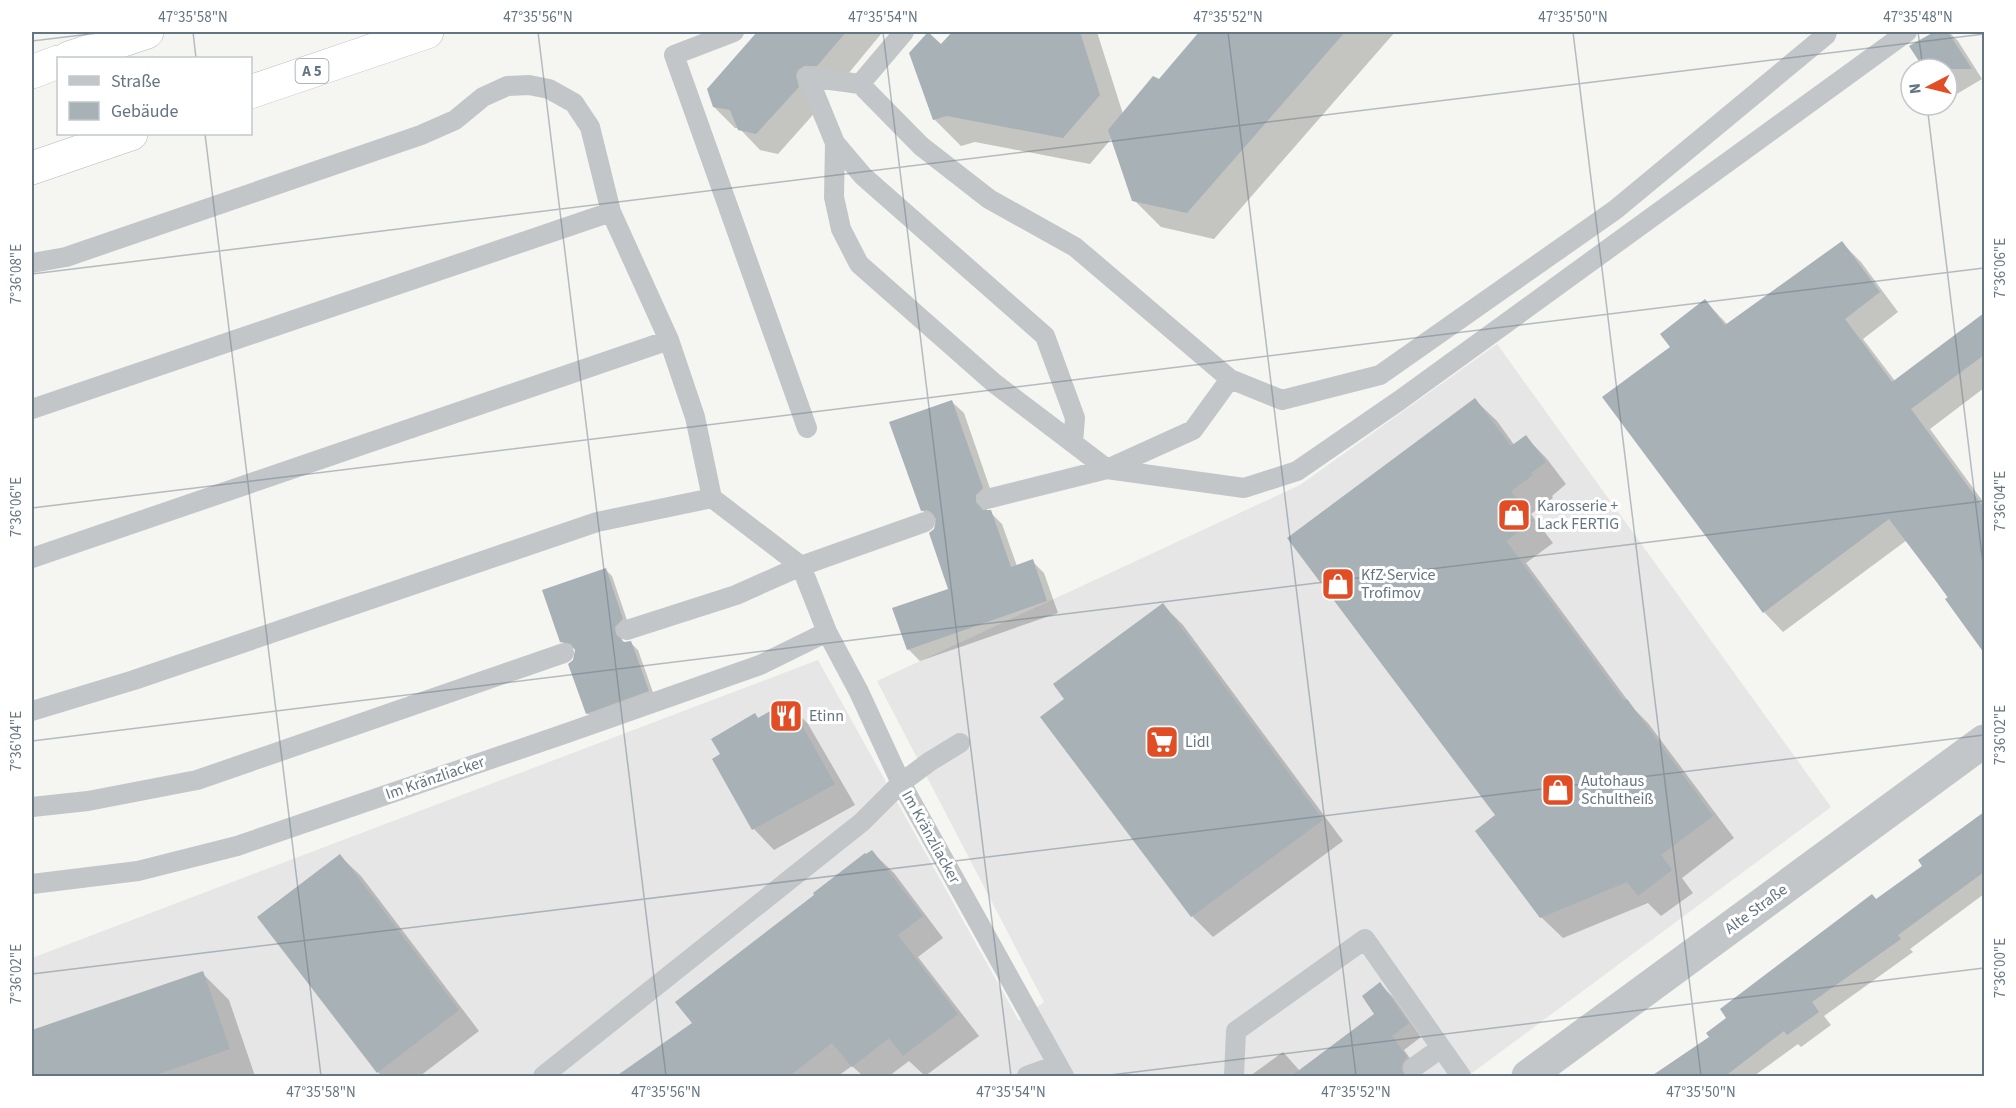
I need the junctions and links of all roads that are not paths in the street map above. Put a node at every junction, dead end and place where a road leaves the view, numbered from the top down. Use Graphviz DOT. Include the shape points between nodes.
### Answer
graph roads {
  1 [pos="147,32"];
  2 [pos="427,32"];
  3 [pos="734,32"];
  4 [pos="904,32"];
  5 [pos="1827,32"];
  6 [pos="1907,32"];
  7 [pos="72,57"];
  8 [pos="57,62"];
  9 [pos="32,72"];
  10 [pos="860,84"];
  11 [pos="252,91"];
  12 [pos="128,135"];
  13 [pos="835,143"];
  14 [pos="32,168"];
  15 [pos="611,212"];
  16 [pos="32,263"];
  17 [pos="669,340"];
  18 [pos="1230,379"];
  19 [pos="32,409"];
  20 [pos="807,428"];
  21 [pos="1073,444"];
  22 [pos="1107,469"];
  23 [pos="712,498"];
  24 [pos="987,499"];
  25 [pos="925,522"];
  26 [pos="32,558"];
  27 [pos="801,566"];
  28 [pos="627,630"];
  29 [pos="827,632"];
  30 [pos="564,652"];
  31 [pos="32,711"];
  32 [pos="1984,741"];
  33 [pos="960,743"];
  34 [pos="901,783"];
  35 [pos="32,807"];
  36 [pos="32,884"];
  37 [pos="1441,1048"];
  38 [pos="1413,1068"];
  39 [pos="1060,1071"];
  40 [pos="543,1077"];
  41 [pos="1027,1077"];
  42 [pos="1234,1077"];
  43 [pos="1461,1077"];
  44 [pos="1528,1077"];
  1 -- 7 [label="highway"];
  2 -- 11 [label="highway, A 5"];
  3 -- 20 [label="lane" via="674,55"];
  4 -- 10 [label="lane"];
  5 -- 18 [label="lane" via="1615,210 1380,375 1282,400"];
  6 -- 22 [label="lane" via="1297,471 1244,488"];
  8 -- 9 [label="highway"];
  10 -- 13 [label="lane" via="808,77"];
  10 -- 18 [label="lane" via="921,146 989,199 1075,247"];
  12 -- 14 [label="highway"];
  13 -- 21 [label="lane" via="863,176 1045,336 1075,418"];
  13 -- 21 [label="lane" via="834,197 841,229 859,264 994,383"];
  15 -- 16 [label="lane" via="590,127 574,104 549,89 507,86 483,97 455,120 421,135 66,257"];
  15 -- 17 [label="lane"];
  15 -- 19 [label="lane"];
  17 -- 23 [label="lane" via="695,417"];
  17 -- 26 [label="lane"];
  18 -- 22 [label="lane" via="1193,430"];
  21 -- 22 [label="lane"];
  22 -- 24 [label="lane"];
  23 -- 27 [label="lane"];
  23 -- 31 [label="lane" via="597,522"];
  25 -- 27 [label="lane"];
  27 -- 28 [label="lane" via="736,594"];
  27 -- 29 [label="lane"];
  29 -- 34 [label="lane"];
  29 -- 36 [label="lane, Im Kränzliacker" via="760,665 237,846 138,871"];
  30 -- 35 [label="lane" via="197,780 88,801"];
  32 -- 44 [label="street, Alte Straße"];
  33 -- 34 [label="lane"];
  34 -- 39 [label="lane, Im Kränzliacker"];
  34 -- 40 [label="lane, Im Kränzliacker" via="862,822"];
  37 -- 38 [label="lane"];
  37 -- 42 [label="lane" via="1365,939 1236,1031"];
  37 -- 43 [label="lane"];
  39 -- 41 [label="lane"];
}
